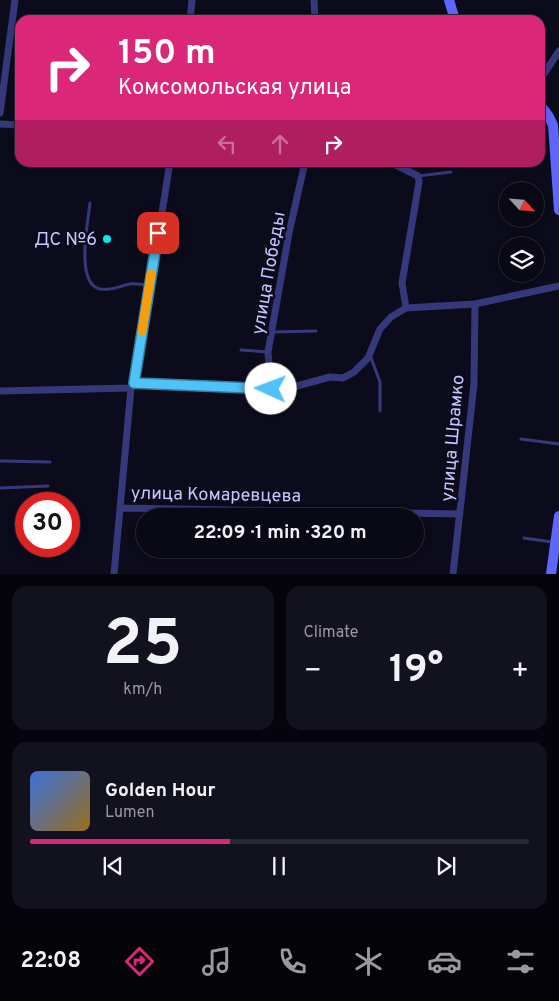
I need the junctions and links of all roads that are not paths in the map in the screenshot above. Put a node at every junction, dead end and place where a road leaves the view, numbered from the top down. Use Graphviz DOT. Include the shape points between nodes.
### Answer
graph roads {
  1 [pos="15,0"];
  2 [pos="192,0"];
  3 [pos="314,0"];
  4 [pos="449,0"];
  5 [pos="190,15"];
  6 [pos="315,15"];
  7 [pos="454,15"];
  8 [pos="559,51"];
  9 [pos="545,72"];
  10 [pos="2,87"];
  11 [pos="545,111"];
  12 [pos="0,114"];
  13 [pos="0,124"];
  14 [pos="15,125"];
  15 [pos="556,125"];
  16 [pos="169,167"];
  17 [pos="304,167"];
  18 [pos="400,167"];
  19 [pos="451,172"];
  20 [pos="418,176"];
  21 [pos="90,204"];
  22 [pos="559,210"];
  23 [pos="149,285"];
  24 [pos="559,286"];
  25 [pos="475,304"];
  26 [pos="406,308"];
  27 [pos="316,331"];
  28 [pos="273,332"];
  29 [pos="241,350"];
  30 [pos="268,352"];
  31 [pos="370,354"];
  32 [pos="133,386"];
  33 [pos="271,389"];
  34 [pos="0,391"];
  35 [pos="380,411"];
  36 [pos="521,439"];
  37 [pos="559,444"];
  38 [pos="0,461"];
  39 [pos="50,462"];
  40 [pos="48,486"];
  41 [pos="0,488"];
  42 [pos="122,508"];
  43 [pos="460,514"];
  44 [pos="559,516"];
  45 [pos="524,538"];
  46 [pos="556,543"];
  47 [pos="114,574"];
  48 [pos="453,574"];
  49 [pos="552,574"];
  1 -- 10 [label="street"];
  2 -- 5 [label="street"];
  3 -- 6 [label="street"];
  4 -- 7 [label="street"];
  8 -- 9 [label="street"];
  10 -- 12 [label="street"];
  11 -- 15 [label="street"];
  13 -- 14 [label="street"];
  15 -- 22 [label="street"];
  16 -- 23 [label="street"];
  17 -- 28 [label="street, улица Победы"];
  18 -- 20 [label="street"];
  19 -- 20 [label="lane"];
  20 -- 26 [label="street" via="419,189 402,283"];
  21 -- 23 [label="lane" via="83,266 94,285 98,289 114,290 131,283"];
  23 -- 32 [label="street"];
  24 -- 25 [label="street"];
  25 -- 26 [label="street"];
  25 -- 43 [label="street, улица Шрамко" via="474,384"];
  26 -- 31 [label="street" via="380,329"];
  27 -- 28 [label="lane"];
  28 -- 30 [label="street, улица Победы"];
  29 -- 30 [label="lane"];
  30 -- 33 [label="street, улица Победы"];
  31 -- 33 [label="street" via="354,372 343,378 330,377"];
  31 -- 35 [label="lane" via="380,382"];
  32 -- 33 [label="street"];
  32 -- 34 [label="street"];
  32 -- 42 [label="street"];
  36 -- 37 [label="lane"];
  38 -- 39 [label="lane"];
  40 -- 41 [label="lane"];
  42 -- 43 [label="street, улица Комаревцева"];
  42 -- 47 [label="street"];
  43 -- 48 [label="street, улица Шрамко"];
  44 -- 46 [label="street"];
  45 -- 46 [label="lane"];
  46 -- 49 [label="street"];
}
